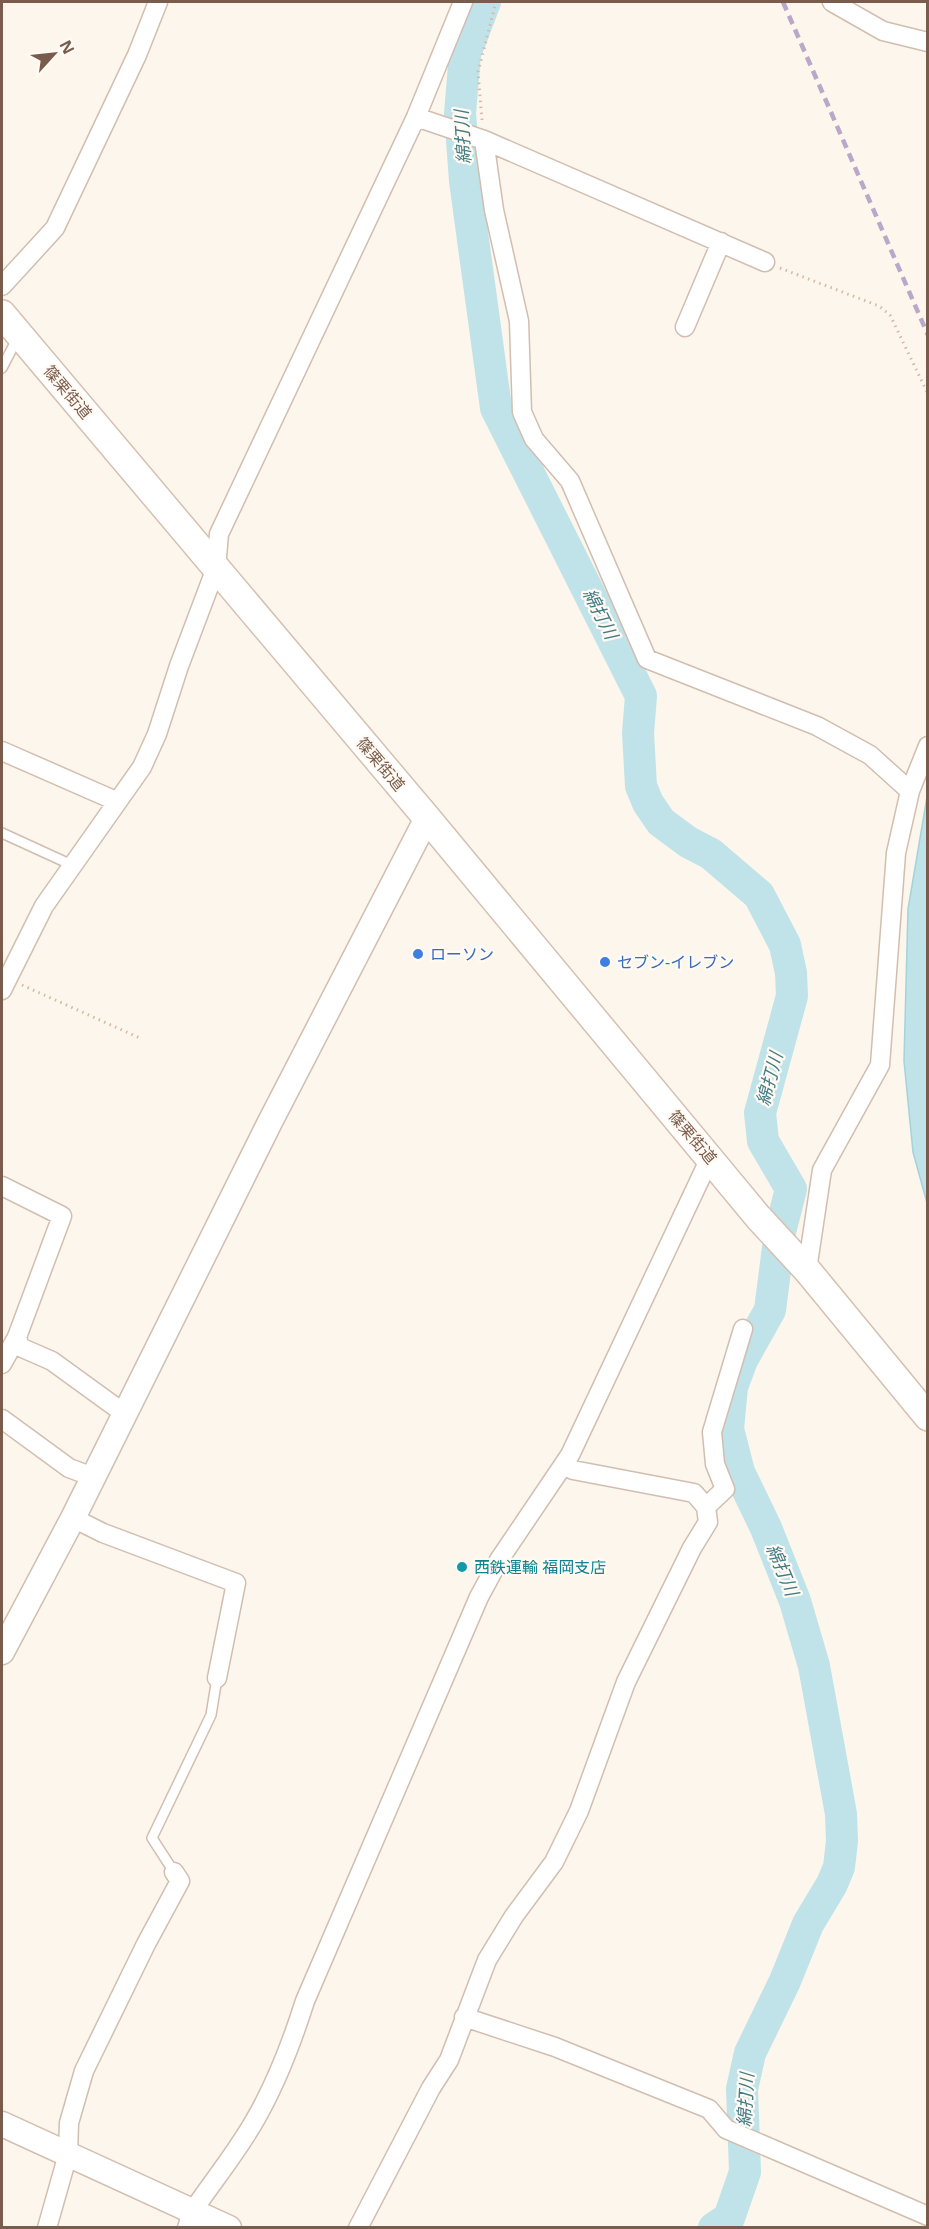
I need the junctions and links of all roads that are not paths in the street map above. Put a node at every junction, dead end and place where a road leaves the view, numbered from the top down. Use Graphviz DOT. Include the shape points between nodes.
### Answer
graph roads {
  1 [pos="158,2"];
  2 [pos="463,2"];
  3 [pos="832,2"];
  4 [pos="927,42"];
  5 [pos="416,117"];
  6 [pos="478,138"];
  7 [pos="721,243"];
  8 [pos="765,262"];
  9 [pos="2,286"];
  10 [pos="2,314"];
  11 [pos="685,327"];
  12 [pos="19,334"];
  13 [pos="2,368"];
  14 [pos="216,568"];
  15 [pos="927,746"];
  16 [pos="2,751"];
  17 [pos="910,791"];
  18 [pos="116,801"];
  19 [pos="427,818"];
  20 [pos="2,832"];
  21 [pos="74,866"];
  22 [pos="4,984"];
  23 [pos="710,1158"];
  24 [pos="2,1186"];
  25 [pos="807,1270"];
  26 [pos="743,1329"];
  27 [pos="17,1337"];
  28 [pos="2,1364"];
  29 [pos="125,1413"];
  30 [pos="927,1418"];
  31 [pos="2,1419"];
  32 [pos="564,1464"];
  33 [pos="93,1477"];
  34 [pos="706,1507"];
  35 [pos="73,1518"];
  36 [pos="2,1652"];
  37 [pos="216,1678"];
  38 [pos="174,1872"];
  39 [pos="464,2017"];
  40 [pos="2,2124"];
  41 [pos="68,2154"];
  42 [pos="927,2216"];
  43 [pos="190,2220"];
  44 [pos="47,2228"];
  45 [pos="229,2228"];
  46 [pos="358,2228"];
  1 -- 9 [label="street" via="55,228"];
  2 -- 5 [label="street"];
  3 -- 4 [label="street" via="883,30"];
  5 -- 6 [label="street"];
  5 -- 14 [label="street" via="219,534"];
  6 -- 7 [label="street"];
  6 -- 17 [label="street" via="519,321 522,412 534,439 570,481 647,659 817,726 870,755"];
  7 -- 8 [label="street"];
  7 -- 11 [label="street"];
  10 -- 12 [label="main road, 篠栗街道"];
  12 -- 13 [label="lane"];
  12 -- 14 [label="main road, 篠栗街道"];
  14 -- 18 [label="street" via="157,734 142,767"];
  14 -- 19 [label="main road, 篠栗街道"];
  15 -- 17 [label="street"];
  16 -- 18 [label="street"];
  17 -- 25 [label="street" via="896,853 884,1047 880,1065 822,1170"];
  18 -- 21 [label="street"];
  19 -- 23 [label="main road, 篠栗街道"];
  19 -- 29 [label="street" via="264,1132"];
  20 -- 21 [label="lane"];
  21 -- 22 [label="street" via="44,906"];
  23 -- 25 [label="main road, 篠栗街道"];
  23 -- 32 [label="street"];
  24 -- 27 [label="street" via="62,1216"];
  25 -- 30 [label="main road"];
  26 -- 34 [label="street" via="711,1432 715,1464 725,1489"];
  27 -- 28 [label="street"];
  27 -- 29 [label="street" via="20,1347 52,1361"];
  29 -- 33 [label="street"];
  31 -- 33 [label="street" via="69,1468"];
  32 -- 34 [label="street" via="573,1470 694,1493"];
  32 -- 43 [label="street" via="499,1560 479,1597 305,2001 274,2084"];
  33 -- 35 [label="street"];
  34 -- 39 [label="street" via="708,1522 626,1682 571,1828 554,1862 487,1960"];
  35 -- 36 [label="street"];
  35 -- 37 [label="street" via="236,1583"];
  37 -- 38 [label="lane" via="211,1715 152,1838"];
  38 -- 41 [label="street" via="180,1881 84,2071 69,2123"];
  39 -- 42 [label="street" via="555,2047 709,2109 726,2129"];
  39 -- 46 [label="street" via="449,2060"];
  40 -- 41 [label="street"];
  41 -- 43 [label="street"];
  41 -- 44 [label="street"];
  43 -- 45 [label="street"];
}
